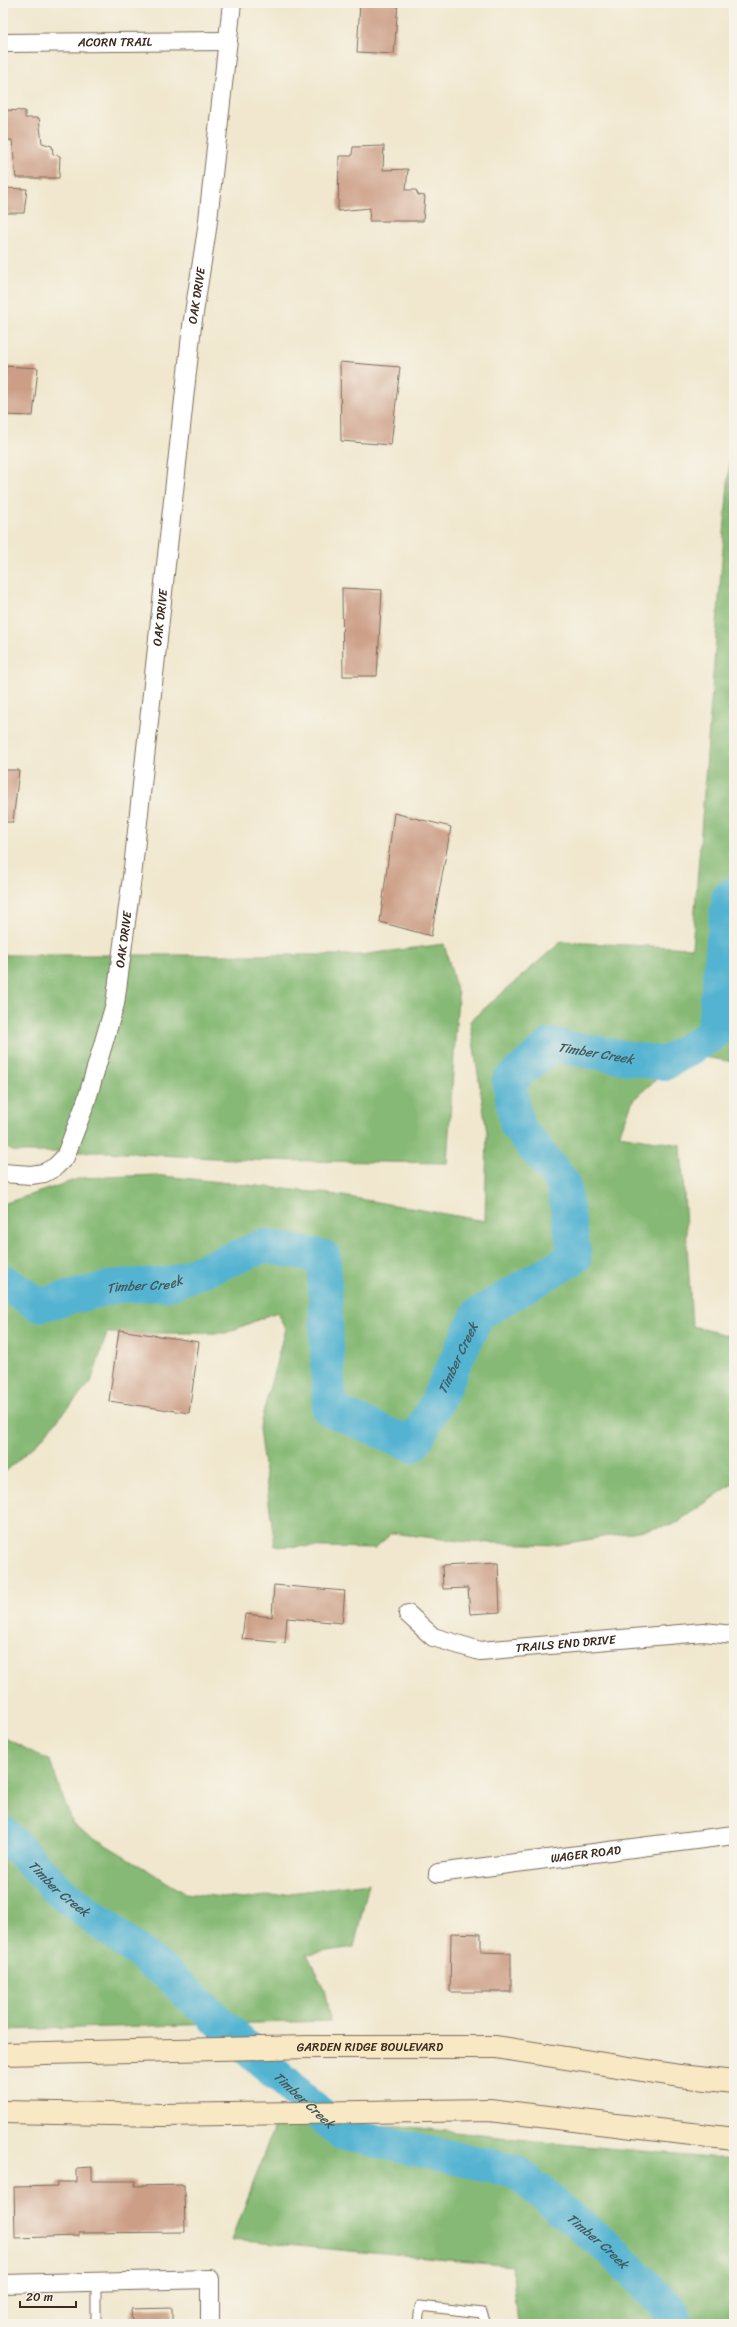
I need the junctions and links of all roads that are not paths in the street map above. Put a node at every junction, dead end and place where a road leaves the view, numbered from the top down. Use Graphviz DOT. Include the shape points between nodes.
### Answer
graph roads {
  1 [pos="232,3"];
  2 [pos="228,41"];
  3 [pos="3,43"];
  4 [pos="3,1173"];
  5 [pos="408,1614"];
  6 [pos="734,1635"];
  7 [pos="734,1835"];
  8 [pos="438,1873"];
  9 [pos="3,2054"];
  10 [pos="734,2082"];
  11 [pos="3,2112"];
  12 [pos="734,2139"];
  13 [pos="96,2281"];
  14 [pos="3,2284"];
  15 [pos="96,2324"];
  16 [pos="210,2324"];
  17 [pos="418,2324"];
  18 [pos="486,2324"];
  1 -- 2 [label="street, OAK DRIVE"];
  2 -- 3 [label="street, ACORN TRAIL"];
  2 -- 4 [label="street, OAK DRIVE" via="207,229 192,326 132,877 115,1004 86,1102 64,1157 55,1167 44,1173 31,1176"];
  5 -- 6 [label="street, TRAILS END DRIVE" via="433,1637 480,1651 703,1632"];
  7 -- 8 [label="street, WAGER ROAD"];
  9 -- 10 [label="main road, GARDEN RIDGE BOULEVARD" via="139,2050 496,2047"];
  11 -- 12 [label="main road" via="163,2115 489,2110"];
  13 -- 14 [label="street"];
  13 -- 15 [label="lane"];
  13 -- 16 [label="street" via="210,2279"];
  17 -- 18 [label="lane" via="420,2306 482,2314"];
}
